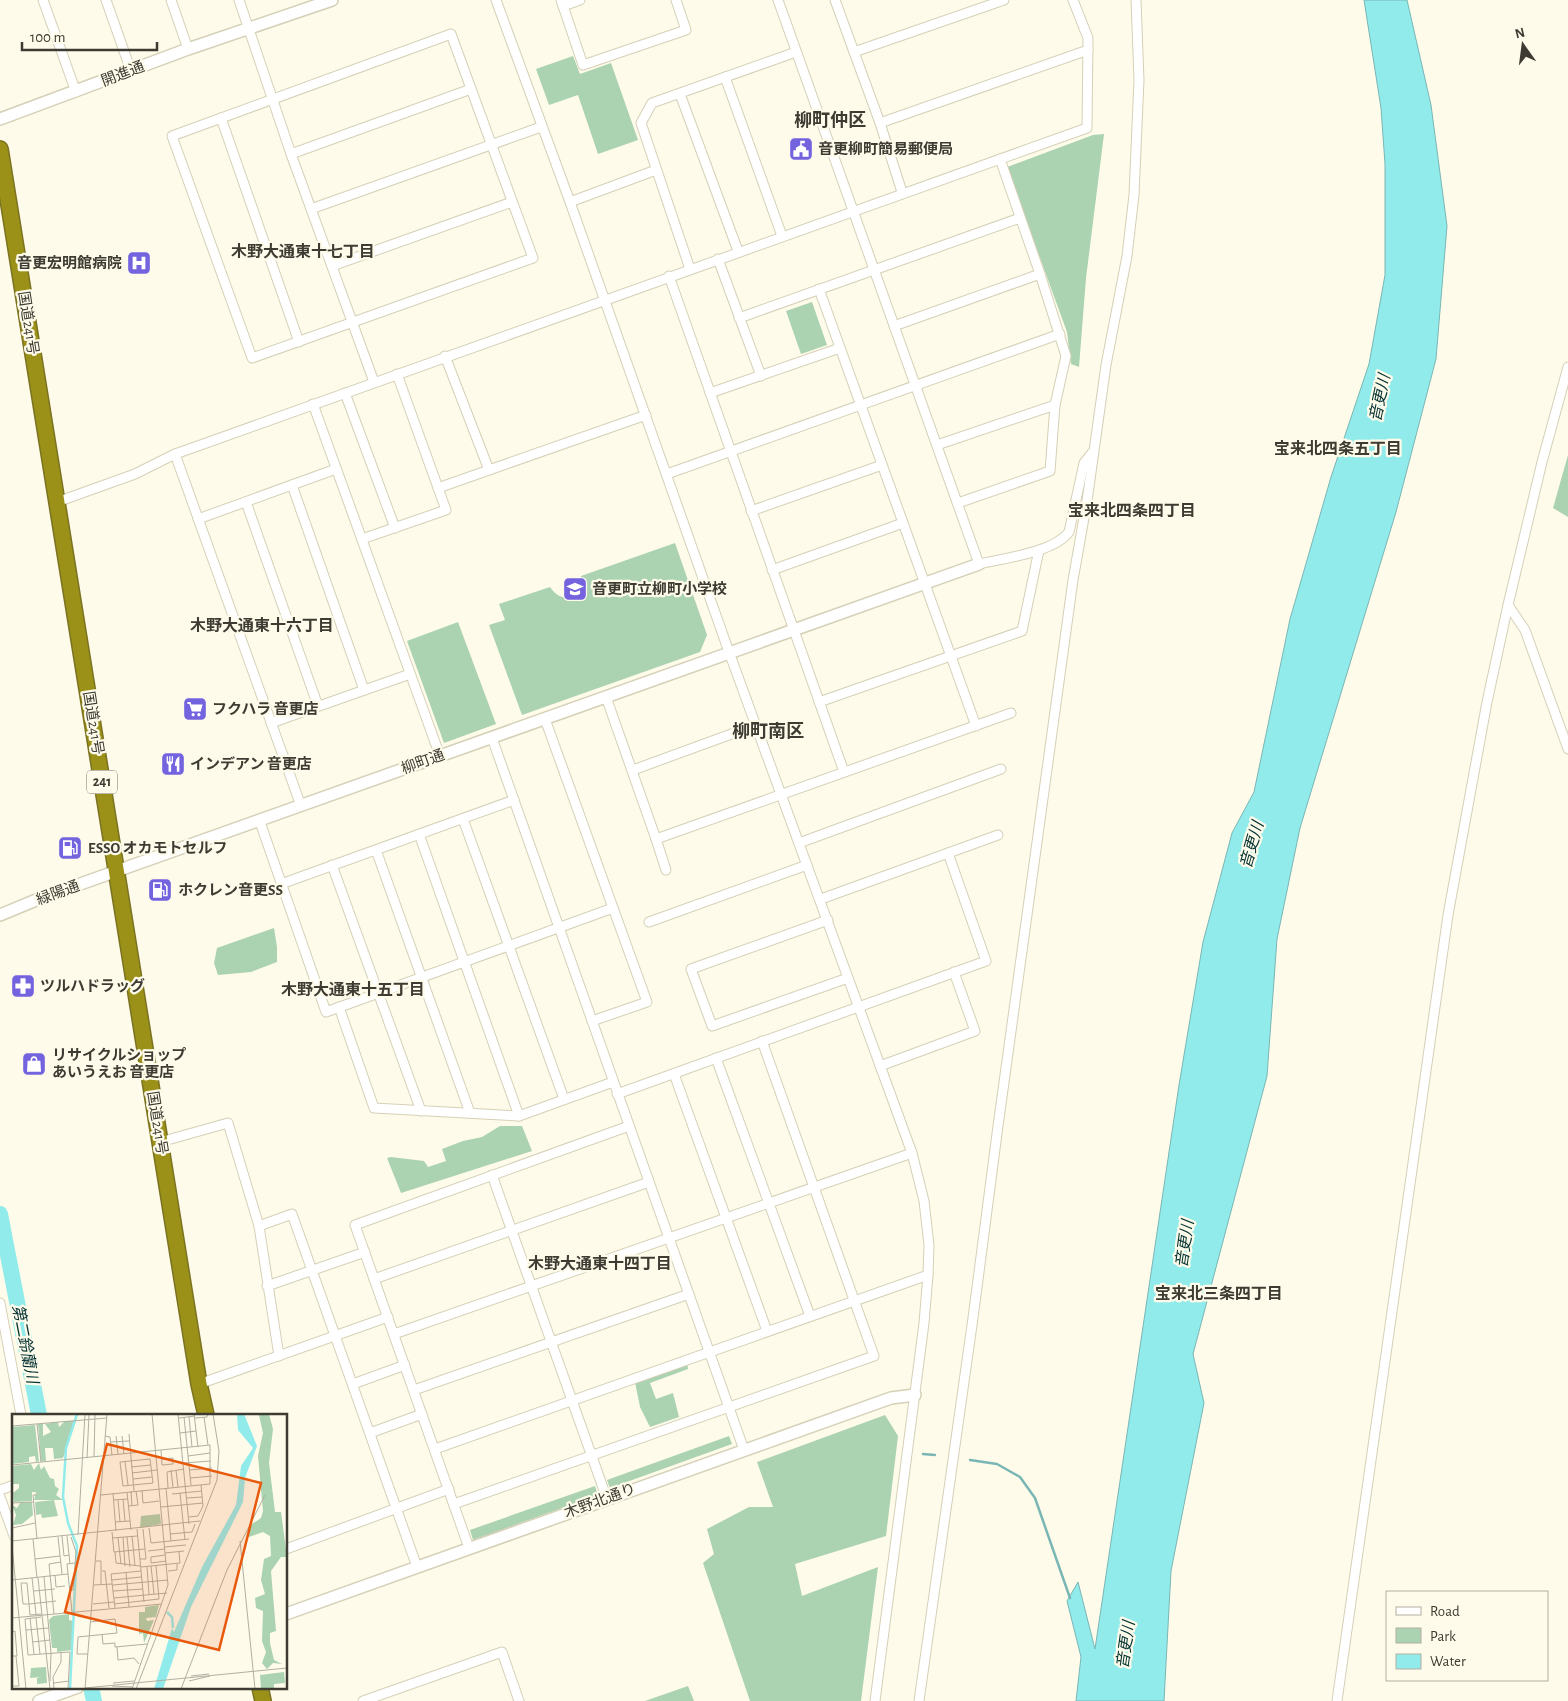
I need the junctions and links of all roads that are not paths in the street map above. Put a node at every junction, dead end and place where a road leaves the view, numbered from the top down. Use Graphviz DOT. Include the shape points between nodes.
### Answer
graph roads {
  1 [pos="43,0"];
  2 [pos="106,0"];
  3 [pos="171,0"];
  4 [pos="239,0"];
  5 [pos="332,0"];
  6 [pos="496,0"];
  7 [pos="580,0"];
  8 [pos="676,0"];
  9 [pos="778,0"];
  10 [pos="835,0"];
  11 [pos="1004,0"];
  12 [pos="1073,0"];
  13 [pos="1136,0"];
  14 [pos="562,3"];
  15 [pos="248,30"];
  16 [pos="188,49"];
  17 [pos="1088,50"];
  18 [pos="796,52"];
  19 [pos="854,52"];
  20 [pos="131,71"];
  21 [pos="725,78"];
  22 [pos="471,89"];
  23 [pos="76,92"];
  24 [pos="680,94"];
  25 [pos="272,100"];
  26 [pos="221,118"];
  27 [pos="0,119"];
  28 [pos="880,123"];
  29 [pos="541,127"];
  30 [pos="492,145"];
  31 [pos="0,149"];
  32 [pos="291,154"];
  33 [pos="1000,158"];
  34 [pos="656,170"];
  35 [pos="902,192"];
  36 [pos="512,202"];
  37 [pos="570,202"];
  38 [pos="311,208"];
  39 [pos="854,211"];
  40 [pos="1020,218"];
  41 [pos="782,236"];
  42 [pos="738,251"];
  43 [pos="718,259"];
  44 [pos="332,266"];
  45 [pos="690,268"];
  46 [pos="874,270"];
  47 [pos="1040,274"];
  48 [pos="669,276"];
  49 [pos="819,289"];
  50 [pos="604,299"];
  51 [pos="740,318"];
  52 [pos="353,323"];
  53 [pos="894,326"];
  54 [pos="1060,334"];
  55 [pos="299,342"];
  56 [pos="840,348"];
  57 [pos="445,356"];
  58 [pos="1568,367"];
  59 [pos="397,374"];
  60 [pos="761,376"];
  61 [pos="374,382"];
  62 [pos="915,386"];
  63 [pos="345,392"];
  64 [pos="710,393"];
  65 [pos="313,404"];
  66 [pos="1055,404"];
  67 [pos="860,405"];
  68 [pos="646,415"];
  69 [pos="937,445"];
  70 [pos="730,452"];
  71 [pos="1092,452"];
  72 [pos="175,454"];
  73 [pos="882,465"];
  74 [pos="336,469"];
  75 [pos="489,470"];
  76 [pos="667,474"];
  77 [pos="292,485"];
  78 [pos="438,488"];
  79 [pos="57,502"];
  80 [pos="246,502"];
  81 [pos="958,503"];
  82 [pos="751,511"];
  83 [pos="198,519"];
  84 [pos="903,523"];
  85 [pos="395,528"];
  86 [pos="362,539"];
  87 [pos="1038,550"];
  88 [pos="979,564"];
  89 [pos="772,570"];
  90 [pos="924,583"];
  91 [pos="1508,605"];
  92 [pos="794,630"];
  93 [pos="729,652"];
  94 [pos="950,656"];
  95 [pos="410,674"];
  96 [pos="364,690"];
  97 [pos="606,697"];
  98 [pos="819,702"];
  99 [pos="318,706"];
  100 [pos="1011,713"];
  101 [pos="545,719"];
  102 [pos="271,723"];
  103 [pos="756,724"];
  104 [pos="976,726"];
  105 [pos="492,738"];
  106 [pos="1568,749"];
  107 [pos="440,756"];
  108 [pos="1001,769"];
  109 [pos="633,770"];
  110 [pos="844,772"];
  111 [pos="782,795"];
  112 [pos="514,800"];
  113 [pos="301,806"];
  114 [pos="463,819"];
  115 [pos="260,822"];
  116 [pos="419,834"];
  117 [pos="998,835"];
  118 [pos="656,839"];
  119 [pos="799,843"];
  120 [pos="376,850"];
  121 [pos="948,853"];
  122 [pos="332,865"];
  123 [pos="807,865"];
  124 [pos="666,870"];
  125 [pos="117,872"];
  126 [pos="281,884"];
  127 [pos="820,900"];
  128 [pos="613,908"];
  129 [pos="0,915"];
  130 [pos="828,920"];
  131 [pos="649,922"];
  132 [pos="559,928"];
  133 [pos="509,946"];
  134 [pos="464,962"];
  135 [pos="954,972"];
  136 [pos="421,977"];
  137 [pos="848,978"];
  138 [pos="378,993"];
  139 [pos="859,1006"];
  140 [pos="339,1007"];
  141 [pos="592,1022"];
  142 [pos="762,1042"];
  143 [pos="716,1058"];
  144 [pos="880,1066"];
  145 [pos="674,1074"];
  146 [pos="613,1082"];
  147 [pos="617,1094"];
  148 [pos="564,1100"];
  149 [pos="421,1111"];
  150 [pos="470,1113"];
  151 [pos="519,1116"];
  152 [pos="629,1126"];
  153 [pos="160,1142"];
  154 [pos="912,1153"];
  155 [pos="492,1175"];
  156 [pos="649,1182"];
  157 [pos="814,1188"];
  158 [pos="769,1203"];
  159 [pos="726,1218"];
  160 [pos="259,1226"];
  161 [pos="512,1230"];
  162 [pos="669,1238"];
  163 [pos="365,1252"];
  164 [pos="312,1271"];
  165 [pos="928,1275"];
  166 [pos="374,1279"];
  167 [pos="267,1286"];
  168 [pos="532,1286"];
  169 [pos="689,1294"];
  170 [pos="854,1301"];
  171 [pos="0,1303"];
  172 [pos="810,1316"];
  173 [pos="388,1317"];
  174 [pos="767,1332"];
  175 [pos="394,1334"];
  176 [pos="335,1336"];
  177 [pos="551,1342"];
  178 [pos="710,1352"];
  179 [pos="279,1356"];
  180 [pos="405,1364"];
  181 [pos="200,1384"];
  182 [pos="353,1384"];
  183 [pos="414,1390"];
  184 [pos="915,1395"];
  185 [pos="572,1400"];
  186 [pos="729,1407"];
  187 [pos="21,1414"];
  188 [pos="206,1414"];
  189 [pos="422,1414"];
  190 [pos="370,1433"];
  191 [pos="435,1448"];
  192 [pos="744,1450"];
  193 [pos="592,1455"];
  194 [pos="12,1486"];
  195 [pos="449,1489"];
  196 [pos="0,1490"];
  197 [pos="0,1497"];
  198 [pos="607,1499"];
  199 [pos="454,1504"];
  200 [pos="398,1509"];
  201 [pos="12,1530"];
  202 [pos="288,1548"];
  203 [pos="469,1548"];
  204 [pos="418,1567"];
  205 [pos="288,1613"];
  206 [pos="71,1688"];
  207 [pos="260,1688"];
  208 [pos="39,1701"];
  209 [pos="263,1701"];
  210 [pos="363,1701"];
  211 [pos="519,1701"];
  212 [pos="875,1701"];
  213 [pos="919,1701"];
  214 [pos="1337,1701"];
  1 -- 23 [label="street"];
  2 -- 20 [label="street"];
  3 -- 16 [label="street"];
  4 -- 15 [label="street"];
  5 -- 15 [label="street, 開進通"];
  6 -- 29 [label="street"];
  7 -- 14 [label="street"];
  8 -- 14 [label="street" via="686,30 583,65"];
  9 -- 18 [label="street"];
  10 -- 19 [label="street"];
  11 -- 19 [label="street"];
  12 -- 17 [label="street" via="1088,38"];
  13 -- 71 [label="street" via="1139,80 1134,195 1127,256"];
  15 -- 16 [label="street, 開進通"];
  15 -- 25 [label="street"];
  16 -- 20 [label="street, 開進通"];
  17 -- 28 [label="street"];
  17 -- 33 [label="street" via="1087,128"];
  18 -- 21 [label="street"];
  18 -- 39 [label="street"];
  19 -- 28 [label="street"];
  20 -- 23 [label="street, 開進通"];
  21 -- 24 [label="street"];
  21 -- 41 [label="street"];
  22 -- 25 [label="street" via="451,34"];
  22 -- 30 [label="street"];
  22 -- 32 [label="street"];
  23 -- 27 [label="street, 開進通"];
  24 -- 34 [label="street" via="652,103 641,123"];
  24 -- 42 [label="street"];
  25 -- 26 [label="street"];
  25 -- 32 [label="street"];
  26 -- 55 [label="street"];
  26 -- 55 [label="street" via="172,136 252,358"];
  28 -- 35 [label="street"];
  29 -- 30 [label="street"];
  29 -- 37 [label="street"];
  30 -- 36 [label="street"];
  30 -- 38 [label="street"];
  31 -- 79 [label="highway, 国道241号 / 241"];
  32 -- 38 [label="street"];
  33 -- 35 [label="street"];
  33 -- 40 [label="street"];
  34 -- 37 [label="street"];
  34 -- 45 [label="street"];
  35 -- 39 [label="street"];
  36 -- 44 [label="street"];
  36 -- 52 [label="street" via="533,258"];
  37 -- 50 [label="street"];
  38 -- 44 [label="street"];
  39 -- 41 [label="street"];
  39 -- 46 [label="street"];
  40 -- 46 [label="street"];
  40 -- 47 [label="street"];
  41 -- 42 [label="street"];
  42 -- 43 [label="street"];
  43 -- 45 [label="street"];
  43 -- 51 [label="street"];
  44 -- 52 [label="street"];
  45 -- 48 [label="street"];
  46 -- 49 [label="street"];
  46 -- 53 [label="street"];
  47 -- 53 [label="street"];
  47 -- 54 [label="street"];
  48 -- 50 [label="street"];
  48 -- 64 [label="street"];
  49 -- 51 [label="street"];
  49 -- 56 [label="street"];
  50 -- 57 [label="street"];
  50 -- 68 [label="street"];
  51 -- 60 [label="street"];
  52 -- 55 [label="street"];
  52 -- 61 [label="street"];
  53 -- 62 [label="street"];
  54 -- 62 [label="street"];
  54 -- 66 [label="street" via="1066,356"];
  56 -- 60 [label="street"];
  56 -- 67 [label="street"];
  57 -- 59 [label="street"];
  57 -- 75 [label="street"];
  58 -- 91 [label="street"];
  59 -- 61 [label="street"];
  59 -- 78 [label="street"];
  60 -- 64 [label="street"];
  61 -- 63 [label="street"];
  62 -- 67 [label="street"];
  62 -- 69 [label="street"];
  63 -- 65 [label="street"];
  63 -- 85 [label="street"];
  64 -- 70 [label="street"];
  65 -- 72 [label="street"];
  65 -- 74 [label="street"];
  66 -- 69 [label="street"];
  66 -- 81 [label="street" via="1050,471"];
  67 -- 70 [label="street"];
  67 -- 73 [label="street"];
  68 -- 75 [label="street"];
  68 -- 76 [label="street"];
  69 -- 81 [label="street"];
  70 -- 76 [label="street"];
  70 -- 82 [label="street"];
  71 -- 87 [label="street" via="1084,463 1069,532 1064,538"];
  71 -- 213 [label="street"];
  72 -- 79 [label="street" via="135,474"];
  72 -- 83 [label="street"];
  73 -- 82 [label="street"];
  73 -- 84 [label="street"];
  74 -- 77 [label="street"];
  74 -- 86 [label="street"];
  75 -- 78 [label="street"];
  76 -- 93 [label="street"];
  77 -- 80 [label="street"];
  77 -- 96 [label="street"];
  78 -- 85 [label="street" via="446,510"];
  79 -- 125 [label="highway, 国道241号 / 241"];
  80 -- 83 [label="street"];
  80 -- 99 [label="street"];
  81 -- 88 [label="street"];
  82 -- 89 [label="street"];
  83 -- 102 [label="street"];
  84 -- 89 [label="street"];
  84 -- 90 [label="street"];
  85 -- 86 [label="street"];
  86 -- 95 [label="street"];
  87 -- 88 [label="street"];
  87 -- 94 [label="street" via="1022,631"];
  88 -- 90 [label="street, 柳町通"];
  89 -- 92 [label="street"];
  90 -- 92 [label="street, 柳町通"];
  90 -- 94 [label="street"];
  91 -- 106 [label="street" via="1525,630"];
  91 -- 214 [label="street" via="1448,915"];
  92 -- 93 [label="street, 柳町通"];
  92 -- 98 [label="street"];
  93 -- 97 [label="street, 柳町通"];
  93 -- 103 [label="street"];
  94 -- 98 [label="street"];
  94 -- 104 [label="street"];
  95 -- 96 [label="street"];
  95 -- 107 [label="street"];
  96 -- 99 [label="street"];
  97 -- 101 [label="street, 柳町通"];
  97 -- 109 [label="street"];
  98 -- 110 [label="street"];
  99 -- 102 [label="street"];
  100 -- 104 [label="street"];
  101 -- 105 [label="street, 柳町通"];
  101 -- 128 [label="street"];
  102 -- 113 [label="street"];
  103 -- 109 [label="street"];
  103 -- 111 [label="street"];
  104 -- 110 [label="street"];
  105 -- 107 [label="street, 柳町通"];
  105 -- 112 [label="street"];
  107 -- 113 [label="street, 柳町通"];
  108 -- 119 [label="street"];
  109 -- 118 [label="street"];
  110 -- 111 [label="street"];
  111 -- 118 [label="street"];
  111 -- 119 [label="street"];
  112 -- 114 [label="street"];
  112 -- 132 [label="street"];
  113 -- 115 [label="street, 柳町通"];
  114 -- 116 [label="street"];
  114 -- 133 [label="street"];
  115 -- 125 [label="street, 柳町通"];
  115 -- 126 [label="street"];
  116 -- 120 [label="street"];
  116 -- 134 [label="street"];
  117 -- 121 [label="street"];
  118 -- 124 [label="street"];
  119 -- 123 [label="street"];
  120 -- 122 [label="street"];
  120 -- 136 [label="street"];
  121 -- 127 [label="street"];
  121 -- 135 [label="street" via="986,961"];
  122 -- 126 [label="street"];
  122 -- 138 [label="street"];
  123 -- 127 [label="street"];
  123 -- 131 [label="street"];
  125 -- 129 [label="street, 緑陽通"];
  125 -- 153 [label="highway, 国道241号 / 241"];
  126 -- 140 [label="street" via="326,1012"];
  127 -- 130 [label="street"];
  128 -- 132 [label="street"];
  128 -- 141 [label="street" via="647,1002"];
  130 -- 137 [label="street"];
  130 -- 137 [label="street" via="691,969 712,1026"];
  132 -- 133 [label="street"];
  132 -- 141 [label="street"];
  133 -- 134 [label="street"];
  133 -- 148 [label="street"];
  134 -- 136 [label="street"];
  134 -- 151 [label="street"];
  135 -- 139 [label="street"];
  135 -- 144 [label="street" via="976,1031"];
  136 -- 138 [label="street"];
  136 -- 150 [label="street"];
  137 -- 139 [label="street"];
  138 -- 140 [label="street"];
  138 -- 149 [label="street"];
  139 -- 142 [label="street"];
  139 -- 144 [label="street"];
  140 -- 149 [label="street" via="374,1108"];
  141 -- 146 [label="street"];
  142 -- 143 [label="street"];
  142 -- 157 [label="street"];
  143 -- 145 [label="street"];
  143 -- 158 [label="street"];
  144 -- 154 [label="street"];
  145 -- 147 [label="street"];
  145 -- 159 [label="street"];
  146 -- 147 [label="street"];
  146 -- 148 [label="street"];
  147 -- 152 [label="street"];
  148 -- 151 [label="street"];
  149 -- 150 [label="street"];
  150 -- 151 [label="street"];
  152 -- 155 [label="street"];
  152 -- 156 [label="street"];
  153 -- 160 [label="street" via="228,1123"];
  153 -- 181 [label="highway, 国道241号 / 241"];
  154 -- 157 [label="street"];
  154 -- 165 [label="street" via="924,1201 929,1245"];
  155 -- 161 [label="street"];
  155 -- 163 [label="street" via="355,1225"];
  156 -- 161 [label="street"];
  156 -- 162 [label="street"];
  157 -- 158 [label="street"];
  157 -- 170 [label="street"];
  158 -- 159 [label="street"];
  158 -- 172 [label="street"];
  159 -- 162 [label="street"];
  159 -- 174 [label="street"];
  160 -- 164 [label="street" via="292,1214"];
  160 -- 167 [label="street"];
  161 -- 166 [label="street"];
  161 -- 168 [label="street"];
  162 -- 168 [label="street"];
  162 -- 169 [label="street"];
  163 -- 164 [label="street"];
  163 -- 166 [label="street"];
  164 -- 167 [label="street"];
  164 -- 176 [label="street"];
  165 -- 170 [label="street"];
  165 -- 184 [label="street"];
  166 -- 173 [label="street"];
  167 -- 179 [label="street"];
  168 -- 175 [label="street"];
  168 -- 177 [label="street"];
  169 -- 177 [label="street"];
  169 -- 178 [label="street"];
  170 -- 172 [label="street"];
  170 -- 186 [label="street" via="874,1356"];
  171 -- 187 [label="street"];
  172 -- 174 [label="street"];
  173 -- 175 [label="street"];
  173 -- 176 [label="street"];
  174 -- 178 [label="street"];
  175 -- 180 [label="street"];
  176 -- 179 [label="street"];
  176 -- 182 [label="street"];
  177 -- 183 [label="street"];
  177 -- 185 [label="street"];
  178 -- 185 [label="street"];
  178 -- 186 [label="street"];
  179 -- 181 [label="street"];
  180 -- 182 [label="street"];
  180 -- 183 [label="street"];
  181 -- 188 [label="highway, 国道241号 / 241"];
  182 -- 190 [label="street"];
  183 -- 189 [label="street"];
  184 -- 192 [label="street, 木野北通り" via="891,1398"];
  184 -- 212 [label="street"];
  185 -- 191 [label="street"];
  185 -- 193 [label="street"];
  186 -- 192 [label="street"];
  186 -- 193 [label="street"];
  189 -- 190 [label="street"];
  189 -- 191 [label="street"];
  190 -- 200 [label="street"];
  191 -- 195 [label="street"];
  192 -- 198 [label="street, 木野北通り"];
  193 -- 198 [label="street"];
  193 -- 199 [label="street"];
  194 -- 196 [label="street"];
  195 -- 199 [label="street"];
  195 -- 200 [label="street"];
  197 -- 201 [label="street"];
  198 -- 203 [label="street, 木野北通り"];
  199 -- 203 [label="street"];
  200 -- 202 [label="street"];
  200 -- 204 [label="street"];
  203 -- 204 [label="street, 木野北通り"];
  204 -- 205 [label="street, 木野北通り"];
  206 -- 208 [label="street"];
  207 -- 209 [label="highway"];
  210 -- 211 [label="street" via="502,1652"];
}
